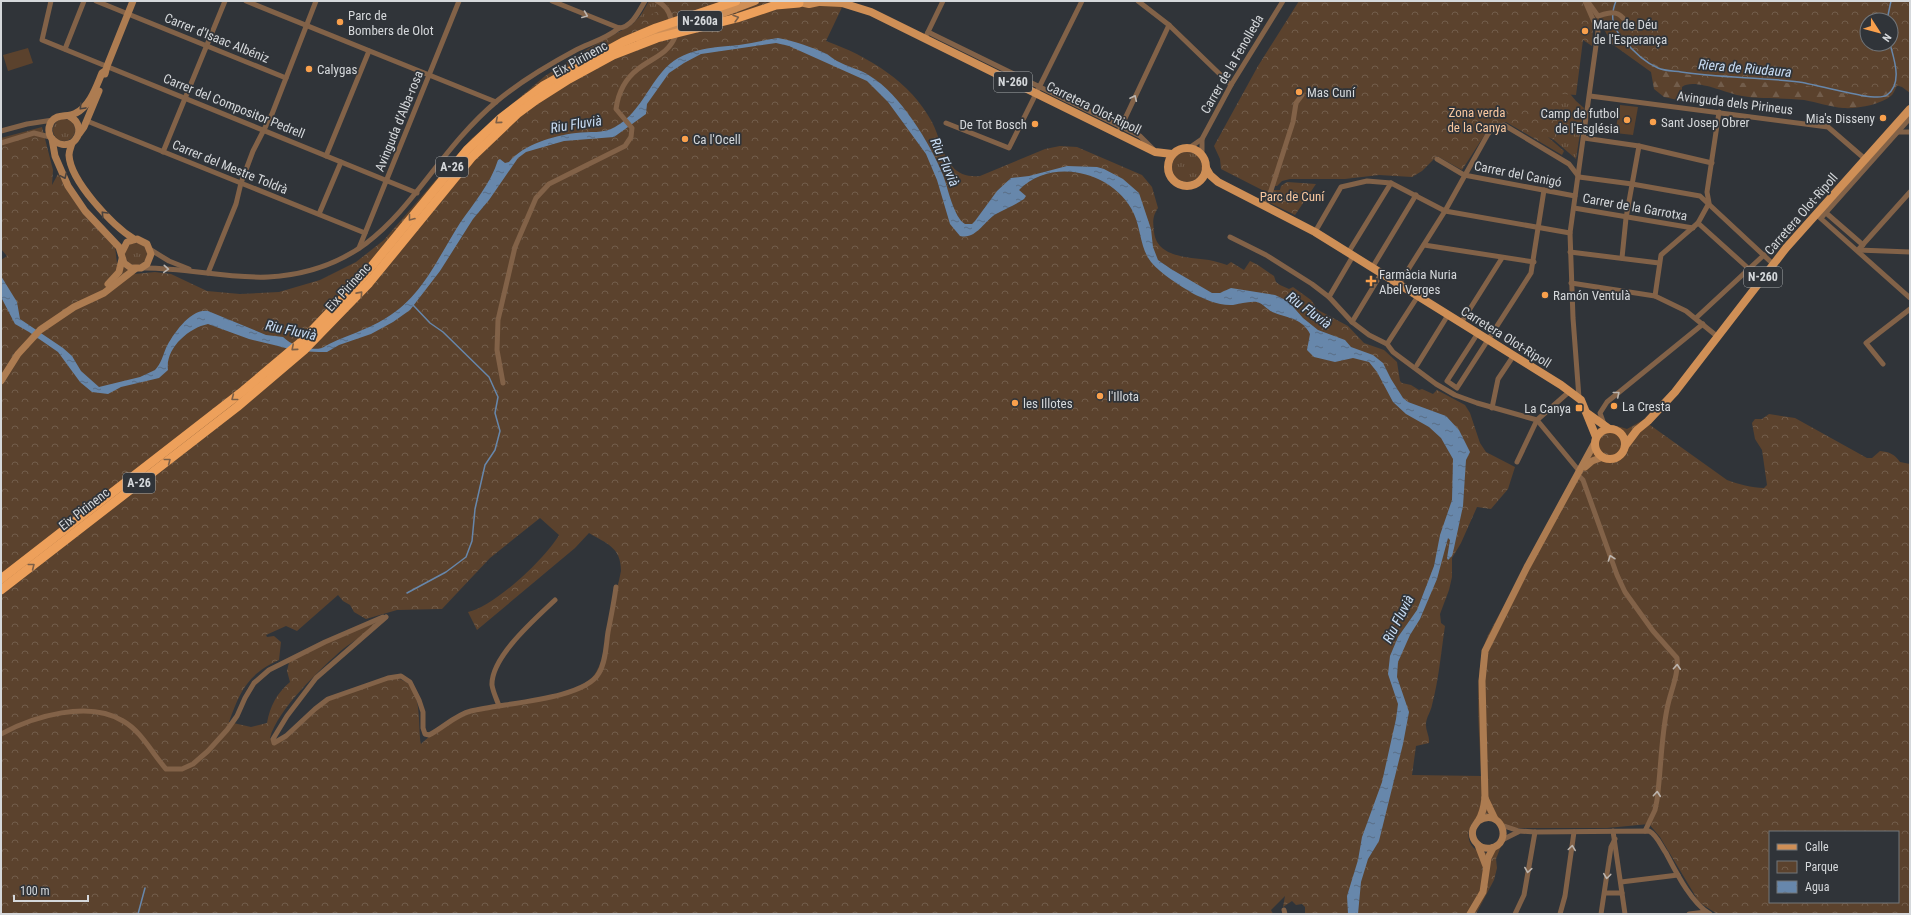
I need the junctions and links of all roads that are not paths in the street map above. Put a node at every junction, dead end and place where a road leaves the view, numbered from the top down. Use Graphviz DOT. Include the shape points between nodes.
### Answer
graph roads {
  1 [pos="51,1"];
  2 [pos="84,1"];
  3 [pos="96,1"];
  4 [pos="134,1"];
  5 [pos="225,1"];
  6 [pos="246,1"];
  7 [pos="316,1"];
  8 [pos="460,1"];
  9 [pos="552,1"];
  10 [pos="645,1"];
  11 [pos="657,1"];
  12 [pos="736,1"];
  13 [pos="755,1"];
  14 [pos="822,1"];
  15 [pos="856,1"];
  16 [pos="943,1"];
  17 [pos="1082,1"];
  18 [pos="1138,1"];
  19 [pos="1283,1"];
  20 [pos="1586,1"];
  21 [pos="797,2"];
  22 [pos="871,12"];
  23 [pos="128,14"];
  24 [pos="1623,18"];
  25 [pos="671,19"];
  26 [pos="1168,25"];
  27 [pos="307,26"];
  28 [pos="619,28"];
  29 [pos="927,35"];
  30 [pos="644,37"];
  31 [pos="675,37"];
  32 [pos="207,46"];
  33 [pos="65,50"];
  34 [pos="369,51"];
  35 [pos="613,51"];
  36 [pos="106,69"];
  37 [pos="430,75"];
  38 [pos="286,78"];
  39 [pos="1231,85"];
  40 [pos="1038,90"];
  41 [pos="1302,95"];
  42 [pos="1590,96"];
  43 [pos="185,98"];
  44 [pos="496,102"];
  45 [pos="1910,109"];
  46 [pos="1720,112"];
  47 [pos="69,116"];
  48 [pos="1910,118"];
  49 [pos="53,120"];
  50 [pos="86,121"];
  51 [pos="946,124"];
  52 [pos="264,130"];
  53 [pos="1119,130"];
  54 [pos="1,131"];
  55 [pos="1898,132"];
  56 [pos="1910,132"];
  57 [pos="79,134"];
  58 [pos="51,138"];
  59 [pos="1584,138"];
  60 [pos="1202,139"];
  61 [pos="1,143"];
  62 [pos="72,143"];
  63 [pos="1639,146"];
  64 [pos="1189,148"];
  65 [pos="163,152"];
  66 [pos="1154,152"];
  67 [pos="1172,154"];
  68 [pos="1202,155"];
  69 [pos="326,156"];
  70 [pos="1437,159"];
  71 [pos="1865,159"];
  72 [pos="341,162"];
  73 [pos="1712,163"];
  74 [pos="1168,166"];
  75 [pos="1206,168"];
  76 [pos="1464,175"];
  77 [pos="1579,177"];
  78 [pos="387,181"];
  79 [pos="1198,182"];
  80 [pos="1218,182"];
  81 [pos="1391,182"];
  82 [pos="240,183"];
  83 [pos="1632,184"];
  84 [pos="1544,190"];
  85 [pos="1910,192"];
  86 [pos="417,193"];
  87 [pos="1416,195"];
  88 [pos="1575,196"];
  89 [pos="1709,203"];
  90 [pos="1266,206"];
  91 [pos="1574,208"];
  92 [pos="1444,211"];
  93 [pos="1825,212"];
  94 [pos="319,214"];
  95 [pos="1818,216"];
  96 [pos="1626,218"];
  97 [pos="1698,222"];
  98 [pos="1538,227"];
  99 [pos="1693,228"];
  100 [pos="365,232"];
  101 [pos="1315,232"];
  102 [pos="1570,233"];
  103 [pos="1230,238"];
  104 [pos="134,239"];
  105 [pos="1424,245"];
  106 [pos="1863,245"];
  107 [pos="358,249"];
  108 [pos="151,250"];
  109 [pos="1858,250"];
  110 [pos="1570,252"];
  111 [pos="1910,252"];
  112 [pos="1350,254"];
  113 [pos="1764,255"];
  114 [pos="122,256"];
  115 [pos="1502,258"];
  116 [pos="1622,258"];
  117 [pos="1534,262"];
  118 [pos="1659,263"];
  119 [pos="1773,264"];
  120 [pos="138,268"];
  121 [pos="1372,268"];
  122 [pos="1749,269"];
  123 [pos="192,270"];
  124 [pos="208,273"];
  125 [pos="1381,274"];
  126 [pos="1571,283"];
  127 [pos="1399,284"];
  128 [pos="1418,296"];
  129 [pos="1655,296"];
  130 [pos="1329,297"];
  131 [pos="1910,298"];
  132 [pos="87,300"];
  133 [pos="1910,309"];
  134 [pos="1448,315"];
  135 [pos="1696,318"];
  136 [pos="1352,322"];
  137 [pos="1461,323"];
  138 [pos="1703,324"];
  139 [pos="1478,333"];
  140 [pos="1718,337"];
  141 [pos="1488,340"];
  142 [pos="1387,344"];
  143 [pos="1514,356"];
  144 [pos="1883,364"];
  145 [pos="1417,365"];
  146 [pos="3,377"];
  147 [pos="503,383"];
  148 [pos="1457,388"];
  149 [pos="1570,391"];
  150 [pos="1455,395"];
  151 [pos="1579,398"];
  152 [pos="1492,408"];
  153 [pos="1587,413"];
  154 [pos="1537,420"];
  155 [pos="1606,427"];
  156 [pos="1637,430"];
  157 [pos="1621,433"];
  158 [pos="1595,441"];
  159 [pos="1625,446"];
  160 [pos="1603,457"];
  161 [pos="1517,462"];
  162 [pos="1579,474"];
  163 [pos="1,578"];
  164 [pos="616,587"];
  165 [pos="1,590"];
  166 [pos="555,600"];
  167 [pos="499,706"];
  168 [pos="1,734"];
  169 [pos="1485,798"];
  170 [pos="1495,819"];
  171 [pos="1478,821"];
  172 [pos="1501,825"];
  173 [pos="1519,831"];
  174 [pos="1613,831"];
  175 [pos="1645,831"];
  176 [pos="1535,832"];
  177 [pos="1574,832"];
  178 [pos="1615,838"];
  179 [pos="1502,840"];
  180 [pos="1478,845"];
  181 [pos="1493,848"];
  182 [pos="1486,867"];
  183 [pos="1678,876"];
  184 [pos="1621,882"];
  185 [pos="1622,893"];
  186 [pos="1605,894"];
  187 [pos="1708,913"];
  188 [pos="1470,914"];
  189 [pos="1515,914"];
  190 [pos="1560,914"];
  191 [pos="1601,914"];
  192 [pos="1625,914"];
  193 [pos="1689,914"];
  1 -- 33 [label="street, Carrer del Compositor Pedrell" via="42,40"];
  2 -- 33 [label="street"];
  3 -- 23 [label="street, Carrer d'Isaac Albéniz"];
  4 -- 23 [label="street"];
  5 -- 32 [label="street"];
  6 -- 27 [label="street"];
  7 -- 27 [label="street"];
  8 -- 37 [label="street, Avinguda d'Alba-rosa"];
  9 -- 28 [label="street, one-way"];
  10 -- 28 [label="street" via="627,26"];
  11 -- 25 [label="street" via="663,4"];
  12 -- 35 [label="highway" via="638,35"];
  13 -- 30 [label="main road, Eix Pirinenc / N-260a"];
  14 -- 21 [label="main road, N-260" via="809,4"];
  14 -- 22 [label="main road, Carretera Olot-Ripoll / N-260" via="842,3"];
  15 -- 22 [label="main road, Carretera Olot-Ripoll / N-260"];
  16 -- 29 [label="street"];
  17 -- 40 [label="street"];
  18 -- 26 [label="street"];
  19 -- 39 [label="street, Carrer de la Fenolleda"];
  20 -- 24 [label="street" via="1598,16 1610,12 1617,13"];
  20 -- 42 [label="street" via="1598,31"];
  35 -- 21 [label="highway, N-260, one-way" via="776,5"];
  22 -- 29 [label="main road, Carretera Olot-Ripoll / N-260"];
  23 -- 32 [label="street, Carrer d'Isaac Albéniz"];
  23 -- 36 [label="street"];
  26 -- 39 [label="street"];
  53 -- 26 [label="street, one-way"];
  27 -- 34 [label="street"];
  27 -- 38 [label="street"];
  28 -- 44 [label="street" via="542,69"];
  29 -- 40 [label="main road, Carretera Olot-Ripoll / N-260"];
  30 -- 35 [label="main road, Eix Pirinenc / A-26"];
  31 -- 147 [label="street" via="667,49 638,69 618,95 616,109 632,128 631,137 625,146 549,184 536,198 516,247 498,320 497,350"];
  32 -- 38 [label="street, Carrer d'Isaac Albéniz"];
  32 -- 43 [label="street"];
  33 -- 36 [label="street, Carrer del Compositor Pedrell"];
  34 -- 37 [label="street"];
  34 -- 69 [label="street"];
  35 -- 163 [label="highway, Eix Pirinenc / A-26, one-way" via="543,86 485,133 452,167 362,278 300,343"];
  165 -- 35 [label="highway, Eix Pirinenc / A-26, one-way" via="276,376 370,283 458,173 490,139 553,88"];
  36 -- 43 [label="street, Carrer del Compositor Pedrell"];
  36 -- 47 [label="street, one-way" via="92,96 77,113"];
  36 -- 50 [label="street" via="106,75"];
  37 -- 44 [label="street"];
  37 -- 78 [label="street, Avinguda d'Alba-rosa"];
  38 -- 52 [label="street"];
  39 -- 60 [label="street, Carrer de la Fenolleda"];
  40 -- 51 [label="street" via="1009,148"];
  40 -- 53 [label="main road, Carretera Olot-Ripoll / N-260"];
  41 -- 90 [label="street" via="1296,102 1293,122"];
  42 -- 46 [label="street, Avinguda dels Pirineus"];
  42 -- 59 [label="street"];
  43 -- 52 [label="street, Carrer del Compositor Pedrell"];
  43 -- 65 [label="street"];
  44 -- 86 [label="street" via="462,136"];
  45 -- 71 [label="main road, Carretera Olot-Ripoll / N-260"];
  46 -- 71 [label="street, Avinguda dels Pirineus" via="1828,126"];
  46 -- 73 [label="street"];
  47 -- 49 [label="street" via="62,115"];
  47 -- 57 [label="street" via="75,119"];
  48 -- 55 [label="street"];
  49 -- 54 [label="street"];
  49 -- 58 [label="street" via="49,129"];
  50 -- 57 [label="street"];
  50 -- 65 [label="street, Carrer del Mestre Toldrà"];
  52 -- 69 [label="street, Carrer del Compositor Pedrell"];
  52 -- 82 [label="street"];
  53 -- 66 [label="main road, Carretera Olot-Ripoll / N-260"];
  55 -- 56 [label="street"];
  55 -- 93 [label="street"];
  57 -- 62 [label="street"];
  58 -- 61 [label="street" via="34,133"];
  58 -- 62 [label="street" via="61,145"];
  58 -- 114 [label="street, one-way" via="55,156 68,186 85,211 115,243"];
  59 -- 63 [label="street"];
  59 -- 77 [label="street"];
  60 -- 64 [label="street"];
  60 -- 68 [label="street"];
  104 -- 62 [label="street, one-way" via="110,220 83,187 71,163 69,155"];
  63 -- 73 [label="street"];
  63 -- 83 [label="street"];
  64 -- 67 [label="main road, N-260" via="1180,149"];
  64 -- 68 [label="main road"];
  65 -- 82 [label="street, Carrer del Mestre Toldrà"];
  66 -- 67 [label="main road, Carretera Olot-Ripoll / N-260"];
  66 -- 74 [label="main road, Carretera Olot-Ripoll / N-260"];
  67 -- 74 [label="main road"];
  68 -- 75 [label="main road, N-260"];
  69 -- 72 [label="street, Carrer del Compositor Pedrell"];
  70 -- 76 [label="street, Carrer del Canigó"];
  71 -- 95 [label="main road, Carretera Olot-Ripoll / N-260"];
  72 -- 78 [label="street, Carrer del Compositor Pedrell"];
  72 -- 94 [label="street"];
  73 -- 89 [label="street" via="1707,192"];
  74 -- 79 [label="main road, N-260" via="1170,177 1177,184 1186,186"];
  75 -- 79 [label="main road"];
  75 -- 80 [label="main road, Carretera Olot-Ripoll / N-260"];
  76 -- 77 [label="street" via="1488,134 1494,127 1504,125 1569,164"];
  76 -- 84 [label="street, Carrer del Canigó"];
  76 -- 92 [label="street"];
  77 -- 83 [label="street"];
  77 -- 88 [label="street"];
  78 -- 86 [label="street, Carrer del Compositor Pedrell"];
  78 -- 100 [label="street, Avinguda d'Alba-rosa"];
  79 -- 80 [label="main road, Carretera Olot-Ripoll / N-260"];
  80 -- 90 [label="main road, Carretera Olot-Ripoll / N-260"];
  81 -- 87 [label="street"];
  81 -- 101 [label="street" via="1367,181 1341,187"];
  81 -- 112 [label="street"];
  82 -- 94 [label="street, Carrer del Mestre Toldrà"];
  82 -- 124 [label="street" via="236,204"];
  83 -- 89 [label="street" via="1700,196"];
  83 -- 96 [label="street"];
  84 -- 88 [label="street, Carrer del Canigó"];
  84 -- 98 [label="street"];
  85 -- 106 [label="street"];
  86 -- 107 [label="street" via="384,230"];
  87 -- 92 [label="street"];
  87 -- 121 [label="street"];
  88 -- 91 [label="street"];
  89 -- 97 [label="street"];
  89 -- 113 [label="street"];
  90 -- 101 [label="main road, Carretera Olot-Ripoll / N-260"];
  91 -- 96 [label="street, Carrer de la Garrotxa"];
  91 -- 102 [label="street"];
  92 -- 98 [label="street"];
  92 -- 105 [label="street"];
  93 -- 95 [label="street"];
  93 -- 106 [label="street"];
  94 -- 100 [label="street, Carrer del Mestre Toldrà"];
  95 -- 109 [label="street"];
  95 -- 119 [label="main road, Carretera Olot-Ripoll / N-260"];
  96 -- 99 [label="street, Carrer de la Garrotxa"];
  96 -- 116 [label="street"];
  97 -- 99 [label="street"];
  97 -- 122 [label="street"];
  98 -- 102 [label="street"];
  98 -- 117 [label="street"];
  99 -- 118 [label="street" via="1661,255"];
  100 -- 107 [label="street, Avinguda d'Alba-rosa"];
  101 -- 112 [label="main road, Carretera Olot-Ripoll / N-260"];
  102 -- 110 [label="street"];
  103 -- 130 [label="street" via="1266,255"];
  104 -- 108 [label="street" via="144,241"];
  104 -- 114 [label="street" via="124,245"];
  105 -- 115 [label="street"];
  105 -- 127 [label="street"];
  106 -- 109 [label="street"];
  107 -- 124 [label="street" via="332,264 294,274 254,278"];
  108 -- 120 [label="street" via="149,261"];
  108 -- 123 [label="street"];
  109 -- 111 [label="street"];
  109 -- 131 [label="street"];
  110 -- 116 [label="street"];
  110 -- 126 [label="street"];
  112 -- 121 [label="main road, Carretera Olot-Ripoll / N-260"];
  112 -- 130 [label="street"];
  113 -- 119 [label="street"];
  113 -- 122 [label="street"];
  114 -- 120 [label="street" via="127,266"];
  114 -- 132 [label="street" via="119,272 114,280"];
  115 -- 117 [label="street"];
  115 -- 137 [label="street"];
  116 -- 118 [label="street"];
  117 -- 141 [label="street" via="1531,273"];
  118 -- 129 [label="street"];
  119 -- 140 [label="main road, Carretera Olot-Ripoll / N-260"];
  120 -- 123 [label="street, one-way"];
  120 -- 132 [label="street" via="104,293"];
  121 -- 125 [label="main road, Carretera Olot-Ripoll / N-260"];
  122 -- 135 [label="street"];
  123 -- 124 [label="street"];
  125 -- 127 [label="main road, Carretera Olot-Ripoll / N-260"];
  125 -- 136 [label="street"];
  126 -- 129 [label="street"];
  126 -- 151 [label="street"];
  127 -- 128 [label="main road, Carretera Olot-Ripoll / N-260"];
  128 -- 134 [label="main road, Carretera Olot-Ripoll / N-260"];
  128 -- 142 [label="street"];
  129 -- 135 [label="street"];
  130 -- 136 [label="street"];
  132 -- 146 [label="street" via="68,310 31,339"];
  133 -- 144 [label="street" via="1866,343"];
  134 -- 137 [label="main road, Carretera Olot-Ripoll / N-260"];
  134 -- 145 [label="street"];
  135 -- 138 [label="street"];
  136 -- 142 [label="street"];
  137 -- 139 [label="main road, Carretera Olot-Ripoll / N-260"];
  138 -- 140 [label="street"];
  155 -- 138 [label="street, one-way" via="1600,413 1607,402"];
  139 -- 141 [label="main road, Carretera Olot-Ripoll / N-260"];
  139 -- 148 [label="street" via="1447,381"];
  140 -- 156 [label="main road, Carretera Olot-Ripoll / N-260" via="1668,400"];
  141 -- 143 [label="main road, Carretera Olot-Ripoll / N-260"];
  141 -- 148 [label="street"];
  142 -- 150 [label="street" via="1407,364"];
  143 -- 149 [label="main road, Carretera Olot-Ripoll / N-260"];
  143 -- 152 [label="street" via="1498,379"];
  148 -- 150 [label="street"];
  149 -- 151 [label="main road, Carretera Olot-Ripoll / N-260"];
  149 -- 154 [label="street"];
  150 -- 152 [label="street"];
  151 -- 153 [label="main road, Carretera Olot-Ripoll / N-260"];
  152 -- 154 [label="street"];
  153 -- 155 [label="main road, Carretera Olot-Ripoll / N-260"];
  153 -- 158 [label="main road, Carretera Olot-Ripoll / N-260"];
  154 -- 161 [label="street"];
  154 -- 162 [label="street"];
  155 -- 157 [label="main road, N-260"];
  155 -- 158 [label="main road" via="1599,432"];
  156 -- 157 [label="main road"];
  156 -- 159 [label="main road, Carretera Olot-Ripoll / N-260"];
  157 -- 159 [label="main road"];
  158 -- 160 [label="main road, N-260" via="1597,452"];
  158 -- 162 [label="street"];
  159 -- 160 [label="main road, N-260" via="1618,457"];
  160 -- 162 [label="street" via="1592,461"];
  162 -- 169 [label="street" via="1485,651 1482,681"];
  175 -- 162 [label="street, one-way" via="1657,800 1662,736 1670,692 1677,671 1677,658 1624,592"];
  164 -- 167 [label="street" via="605,655 599,673 591,683 550,699"];
  166 -- 167 [label="street" via="503,653 496,665 492,685"];
  167 -- 168 [label="street" via="462,714 428,735 424,734 422,712 410,682 401,676 388,678 328,699 286,736 274,743 273,739 287,716 316,678 386,616 269,670 254,683 227,730 193,764 182,769 166,769 124,721 97,711 46,716"];
  169 -- 170 [label="street"];
  169 -- 171 [label="street"];
  170 -- 171 [label="street"];
  170 -- 172 [label="street"];
  171 -- 180 [label="street" via="1472,833"];
  172 -- 173 [label="street"];
  172 -- 179 [label="street"];
  173 -- 176 [label="street"];
  173 -- 179 [label="street"];
  174 -- 175 [label="street"];
  174 -- 177 [label="street"];
  174 -- 178 [label="street"];
  175 -- 183 [label="street" via="1656,836"];
  176 -- 177 [label="street"];
  176 -- 189 [label="street, one-way" via="1524,895"];
  190 -- 177 [label="street, one-way"];
  178 -- 184 [label="street"];
  178 -- 186 [label="street, one-way" via="1611,846"];
  179 -- 181 [label="street"];
  180 -- 181 [label="street"];
  180 -- 182 [label="street"];
  181 -- 182 [label="street"];
  182 -- 188 [label="street" via="1483,892"];
  183 -- 184 [label="street"];
  183 -- 187 [label="street"];
  184 -- 185 [label="street"];
  185 -- 186 [label="street"];
  185 -- 192 [label="street"];
  186 -- 191 [label="street"];
  187 -- 193 [label="street"];
}
